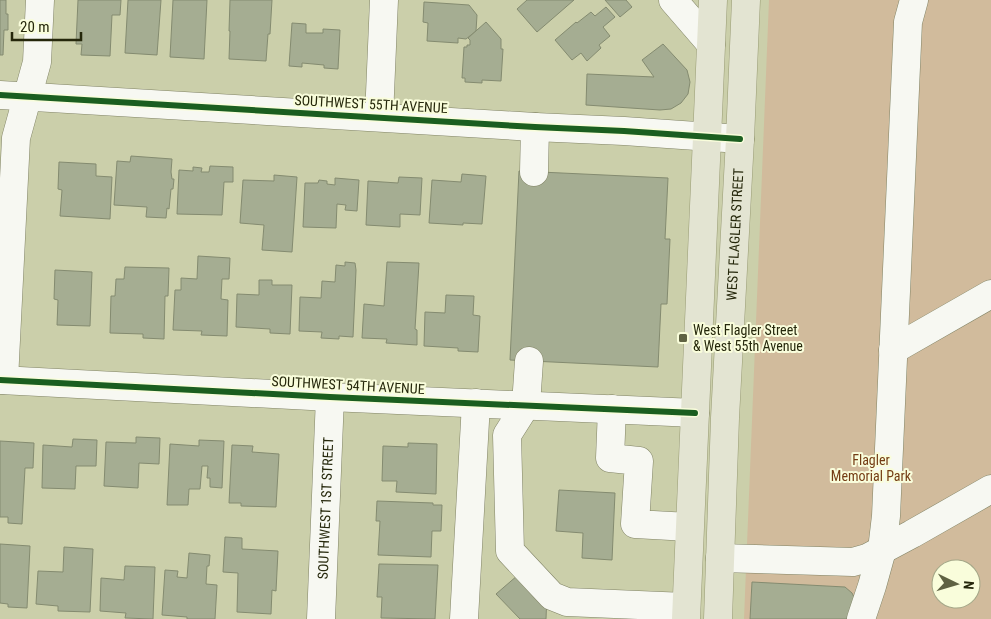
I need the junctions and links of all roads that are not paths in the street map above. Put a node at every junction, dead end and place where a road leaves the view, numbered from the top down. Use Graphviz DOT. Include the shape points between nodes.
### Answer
graph roads {
  1 [pos="40,0"];
  2 [pos="384,0"];
  3 [pos="672,0"];
  4 [pos="713,0"];
  5 [pos="746,0"];
  6 [pos="914,0"];
  7 [pos="711,44"];
  8 [pos="742,94"];
  9 [pos="0,95"];
  10 [pos="27,96"];
  11 [pos="379,117"];
  12 [pos="535,127"];
  13 [pos="707,137"];
  14 [pos="740,139"];
  15 [pos="534,172"];
  16 [pos="991,294"];
  17 [pos="893,350"];
  18 [pos="529,361"];
  19 [pos="2,380"];
  20 [pos="330,397"];
  21 [pos="476,403"];
  22 [pos="526,405"];
  23 [pos="612,409"];
  24 [pos="696,413"];
  25 [pos="991,489"];
  26 [pos="689,527"];
  27 [pos="882,550"];
  28 [pos="688,556"];
  29 [pos="720,558"];
  30 [pos="686,613"];
  31 [pos="321,619"];
  32 [pos="464,619"];
  33 [pos="718,619"];
  34 [pos="861,619"];
  1 -- 10 [label="street" via="37,62"];
  2 -- 11 [label="street"];
  3 -- 7 [label="street"];
  4 -- 7 [label="main road"];
  5 -- 8 [label="main road, WEST FLAGLER STREET"];
  6 -- 17 [label="street" via="908,22"];
  7 -- 8 [label="main road" via="727,62"];
  7 -- 13 [label="main road"];
  8 -- 14 [label="main road, WEST FLAGLER STREET"];
  9 -- 10 [label="street, SOUTHWEST 55TH AVENUE"];
  10 -- 11 [label="street, SOUTHWEST 55TH AVENUE"];
  10 -- 19 [label="street" via="16,138"];
  11 -- 12 [label="street, SOUTHWEST 55TH AVENUE"];
  12 -- 13 [label="street, SOUTHWEST 55TH AVENUE"];
  12 -- 15 [label="street"];
  13 -- 14 [label="street, SOUTHWEST 55TH AVENUE"];
  13 -- 24 [label="main road"];
  14 -- 29 [label="main road, WEST FLAGLER STREET"];
  16 -- 17 [label="street"];
  17 -- 27 [label="street"];
  18 -- 22 [label="street"];
  19 -- 20 [label="street, SOUTHWEST 54TH AVENUE"];
  20 -- 21 [label="street, SOUTHWEST 54TH AVENUE"];
  20 -- 31 [label="street, SOUTHWEST 1ST STREET"];
  21 -- 22 [label="street, SOUTHWEST 54TH AVENUE"];
  21 -- 32 [label="street"];
  22 -- 23 [label="street, SOUTHWEST 54TH AVENUE"];
  22 -- 30 [label="street" via="507,435 510,551 552,596 567,602"];
  23 -- 24 [label="street, SOUTHWEST 54TH AVENUE"];
  23 -- 26 [label="street" via="610,458 639,461 635,524"];
  24 -- 26 [label="main road"];
  25 -- 27 [label="street"];
  26 -- 28 [label="main road"];
  27 -- 29 [label="street" via="853,562"];
  27 -- 34 [label="street"];
  28 -- 29 [label="main road"];
  28 -- 30 [label="main road"];
  29 -- 33 [label="main road, WEST FLAGLER STREET"];
}
